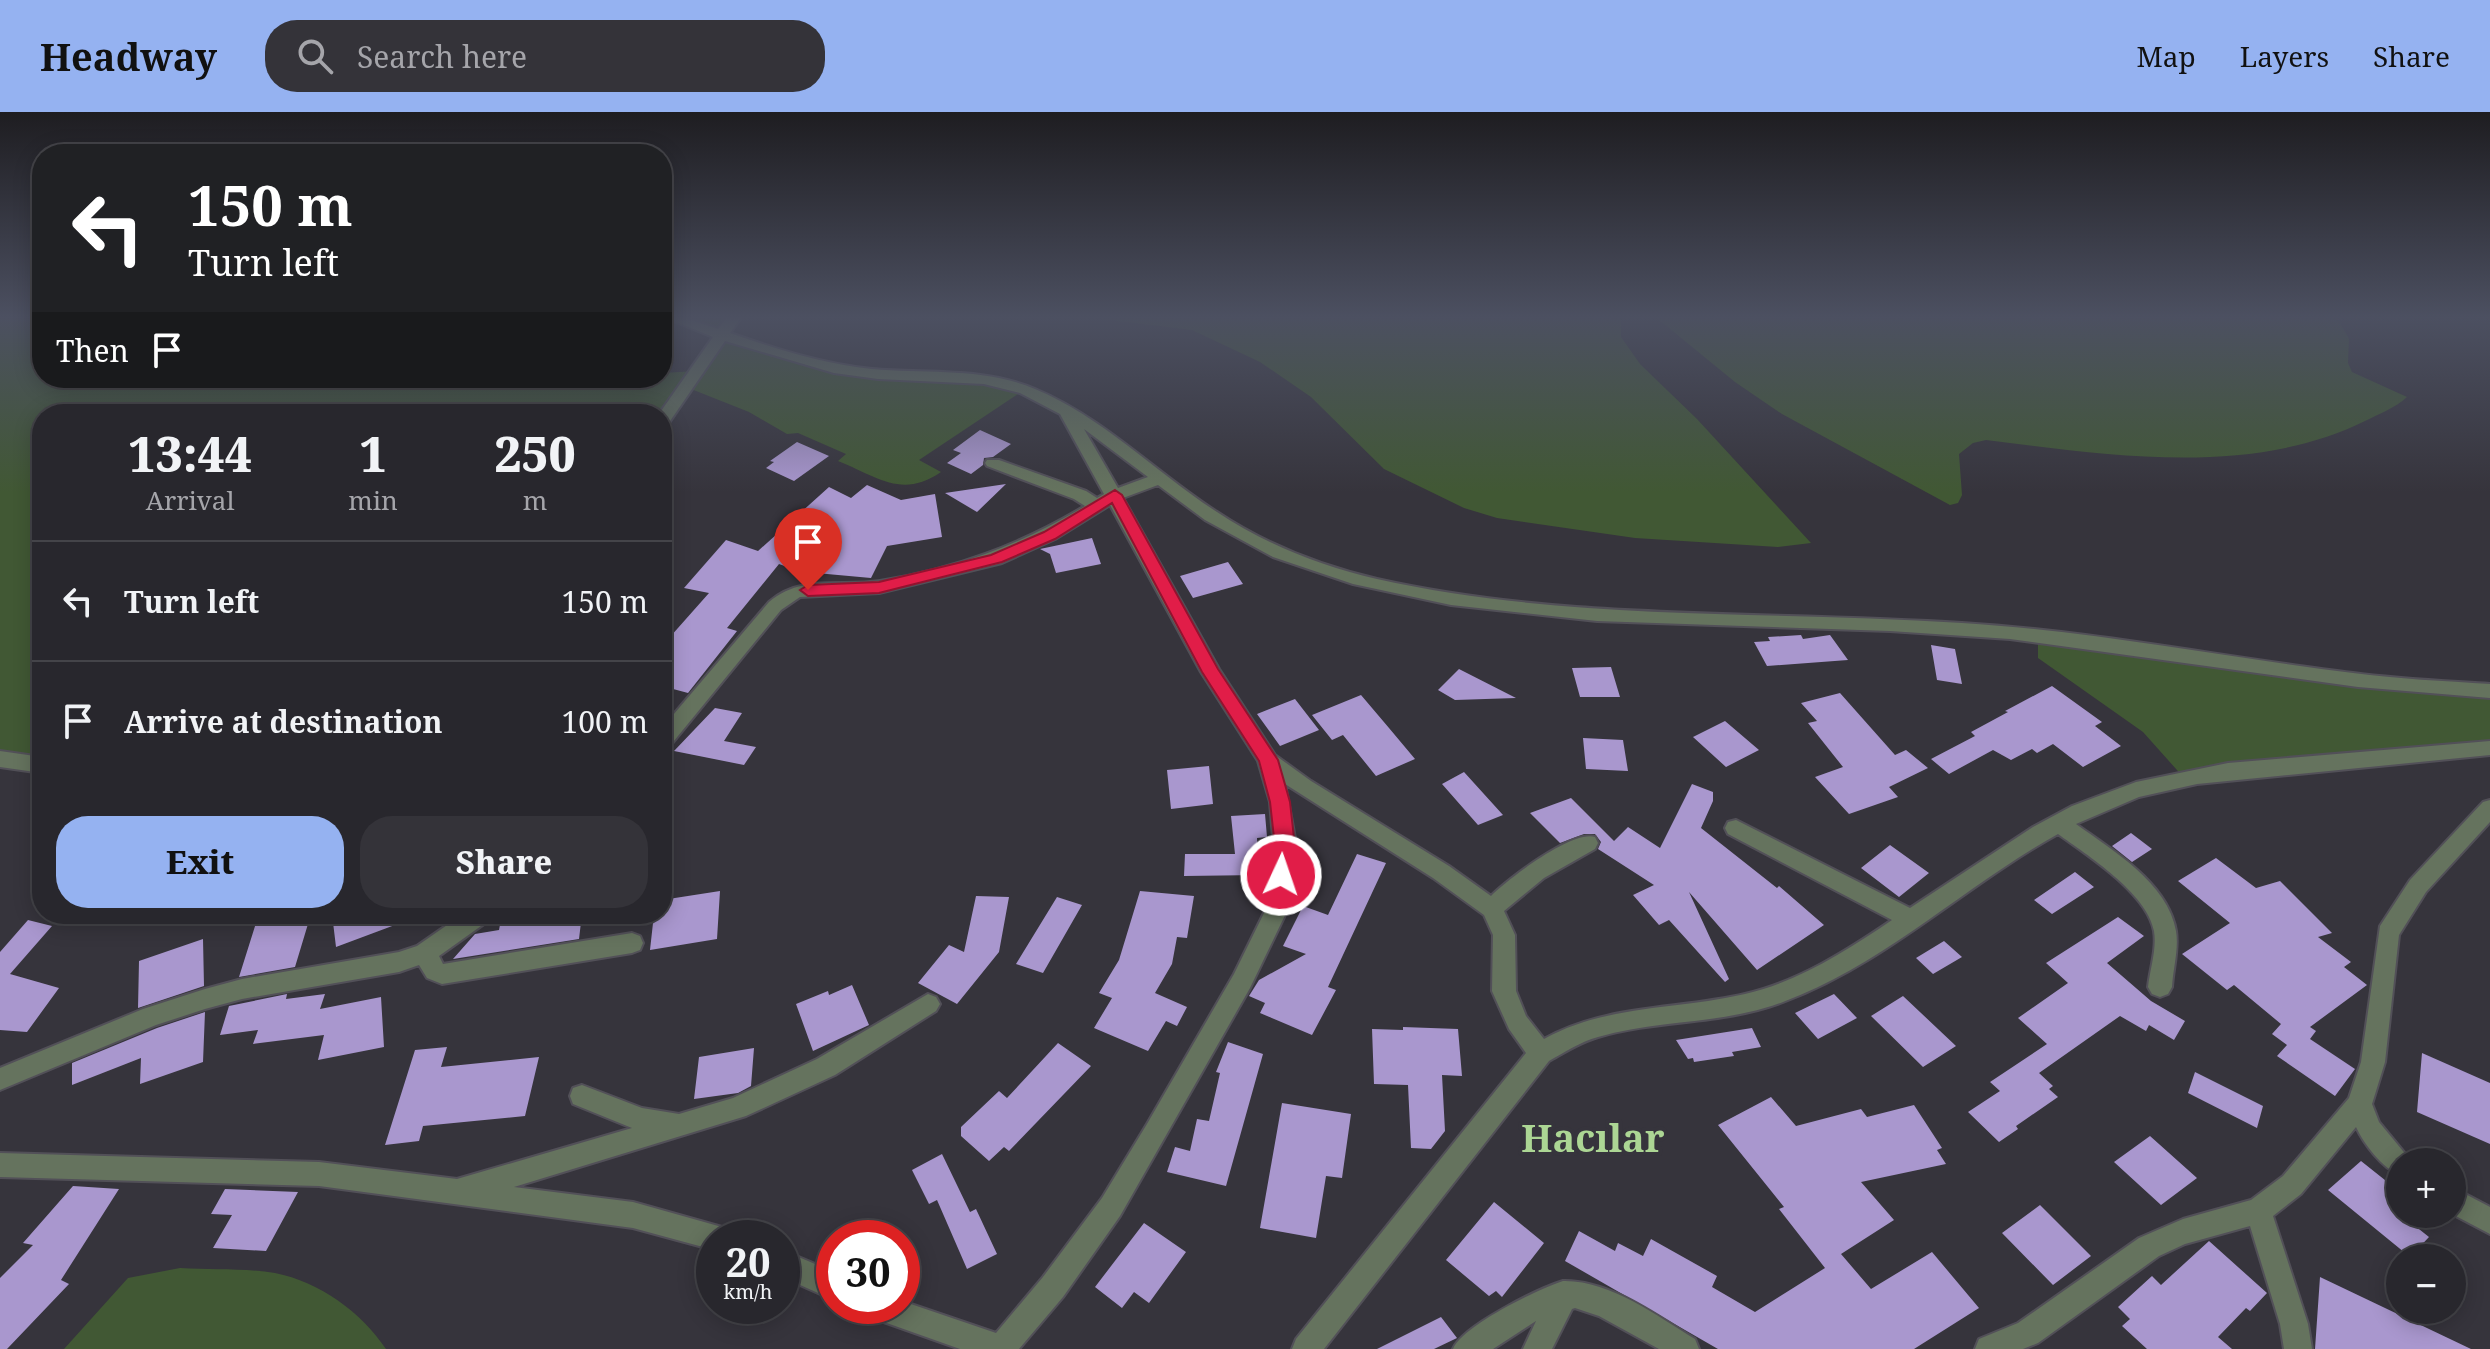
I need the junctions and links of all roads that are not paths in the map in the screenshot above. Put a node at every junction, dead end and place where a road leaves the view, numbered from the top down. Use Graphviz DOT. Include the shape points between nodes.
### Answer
graph roads {
  1 [pos="693,377"];
  2 [pos="952,377"];
  3 [pos="672,407"];
  4 [pos="1065,409"];
  5 [pos="993,463"];
  6 [pos="1160,478"];
  7 [pos="1115,495"];
  8 [pos="1097,506"];
  9 [pos="2490,691"];
  10 [pos="672,730"];
  11 [pos="2490,748"];
  12 [pos="0,759"];
  13 [pos="1268,760"];
  14 [pos="32,764"];
  15 [pos="2490,808"];
  16 [pos="2059,823"];
  17 [pos="1736,828"];
  18 [pos="1587,843"];
  19 [pos="1492,909"];
  20 [pos="1912,920"];
  21 [pos="466,924"];
  22 [pos="632,943"];
  23 [pos="425,953"];
  24 [pos="2160,987"];
  25 [pos="928,1004"];
  26 [pos="1540,1053"];
  27 [pos="0,1079"];
  28 [pos="582,1096"];
  29 [pos="2359,1104"];
  30 [pos="683,1125"];
  31 [pos="2386,1148"];
  32 [pos="0,1165"];
  33 [pos="453,1193"];
  34 [pos="2466,1208"];
  35 [pos="2258,1211"];
  36 [pos="2490,1221"];
  37 [pos="696,1232"];
  38 [pos="1564,1295"];
  39 [pos="920,1321"];
  40 [pos="1000,1349"];
  41 [pos="1306,1349"];
  42 [pos="1467,1349"];
  43 [pos="1537,1349"];
  44 [pos="1685,1349"];
  45 [pos="1989,1349"];
  46 [pos="2298,1349"];
  1 -- 3 [label="street"];
  2 -- 4 [label="street" via="994,380"];
  4 -- 6 [label="street"];
  4 -- 7 [label="street"];
  5 -- 8 [label="street"];
  6 -- 7 [label="street"];
  6 -- 9 [label="street" via="1240,535 1288,558 1431,595 1644,619 2038,635 2345,679"];
  7 -- 8 [label="street"];
  7 -- 13 [label="street" via="1211,672"];
  8 -- 10 [label="street" via="996,559 879,587 789,594"];
  11 -- 16 [label="street" via="2185,779 2123,794"];
  12 -- 14 [label="street"];
  13 -- 19 [label="street"];
  13 -- 40 [label="street" via="1284,838 1276,911 1242,981 1111,1207"];
  15 -- 29 [label="street" via="2418,886 2388,933 2373,1062"];
  16 -- 20 [label="street"];
  16 -- 24 [label="street" via="2135,882 2157,913 2165,928"];
  17 -- 20 [label="street"];
  18 -- 19 [label="street" via="1533,872"];
  19 -- 26 [label="street" via="1504,935 1504,991 1517,1022"];
  20 -- 26 [label="street" via="1777,995 1728,1008 1596,1025"];
  21 -- 23 [label="street"];
  22 -- 23 [label="street" via="442,974"];
  23 -- 27 [label="street" via="205,999"];
  25 -- 30 [label="street" via="782,1088"];
  26 -- 41 [label="street"];
  28 -- 30 [label="street" via="642,1120"];
  29 -- 31 [label="street" via="2370,1130"];
  29 -- 35 [label="street" via="2292,1185"];
  30 -- 33 [label="street"];
  32 -- 33 [label="street" via="319,1174"];
  33 -- 37 [label="street" via="633,1215"];
  34 -- 36 [label="street"];
  35 -- 45 [label="street" via="2149,1247 2028,1333"];
  35 -- 46 [label="street"];
  38 -- 42 [label="street"];
  38 -- 43 [label="street"];
  38 -- 44 [label="street" via="1579,1294 1634,1318"];
  39 -- 40 [label="street"];
}
